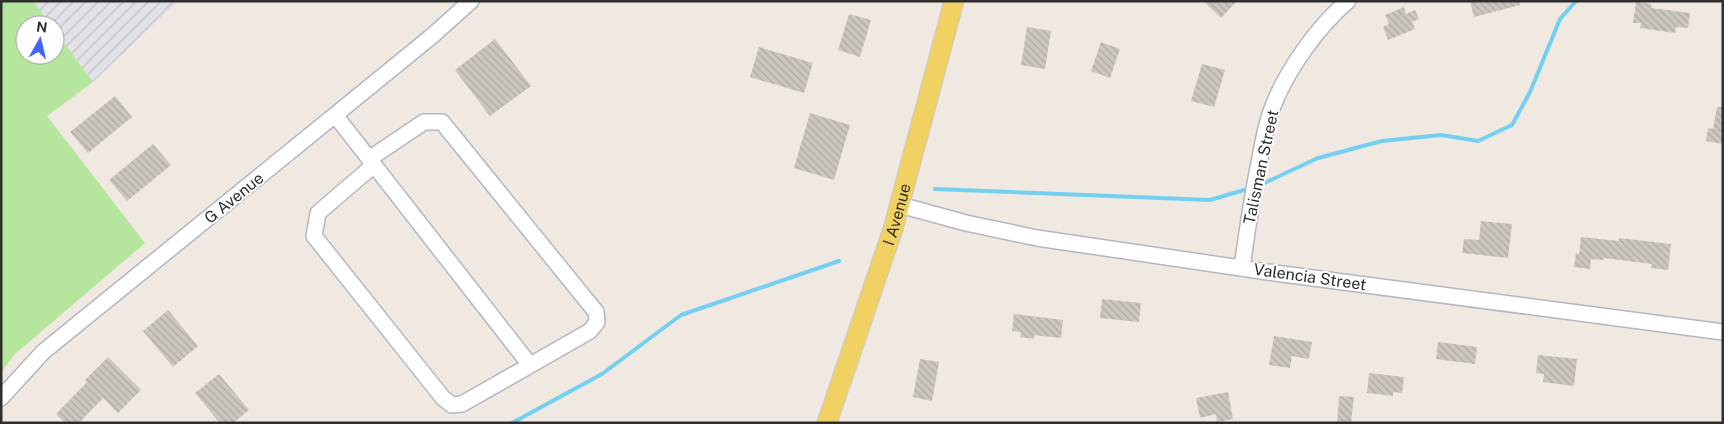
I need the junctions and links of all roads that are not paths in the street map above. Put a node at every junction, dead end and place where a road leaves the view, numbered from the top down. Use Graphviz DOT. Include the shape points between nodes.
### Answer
graph roads {
  1 [pos="471,1"];
  2 [pos="954,1"];
  3 [pos="1348,1"];
  4 [pos="335,116"];
  5 [pos="372,162"];
  6 [pos="900,205"];
  7 [pos="1242,268"];
  8 [pos="1723,332"];
  9 [pos="530,365"];
  10 [pos="1,398"];
  11 [pos="827,423"];
  1 -- 4 [label="street, G Avenue"];
  2 -- 6 [label="main road, I Avenue"];
  3 -- 7 [label="street, Talisman Street" via="1306,48 1272,107 1251,200"];
  4 -- 5 [label="street"];
  4 -- 10 [label="street, G Avenue" via="42,352"];
  5 -- 9 [label="street"];
  5 -- 9 [label="street" via="318,213 314,236 443,398 452,405 462,404"];
  5 -- 9 [label="street" via="424,122 442,122 596,312 597,322 590,331"];
  6 -- 7 [label="street, Valencia Street" via="1037,238"];
  6 -- 11 [label="main road, I Avenue"];
  7 -- 8 [label="street, Valencia Street"];
}
